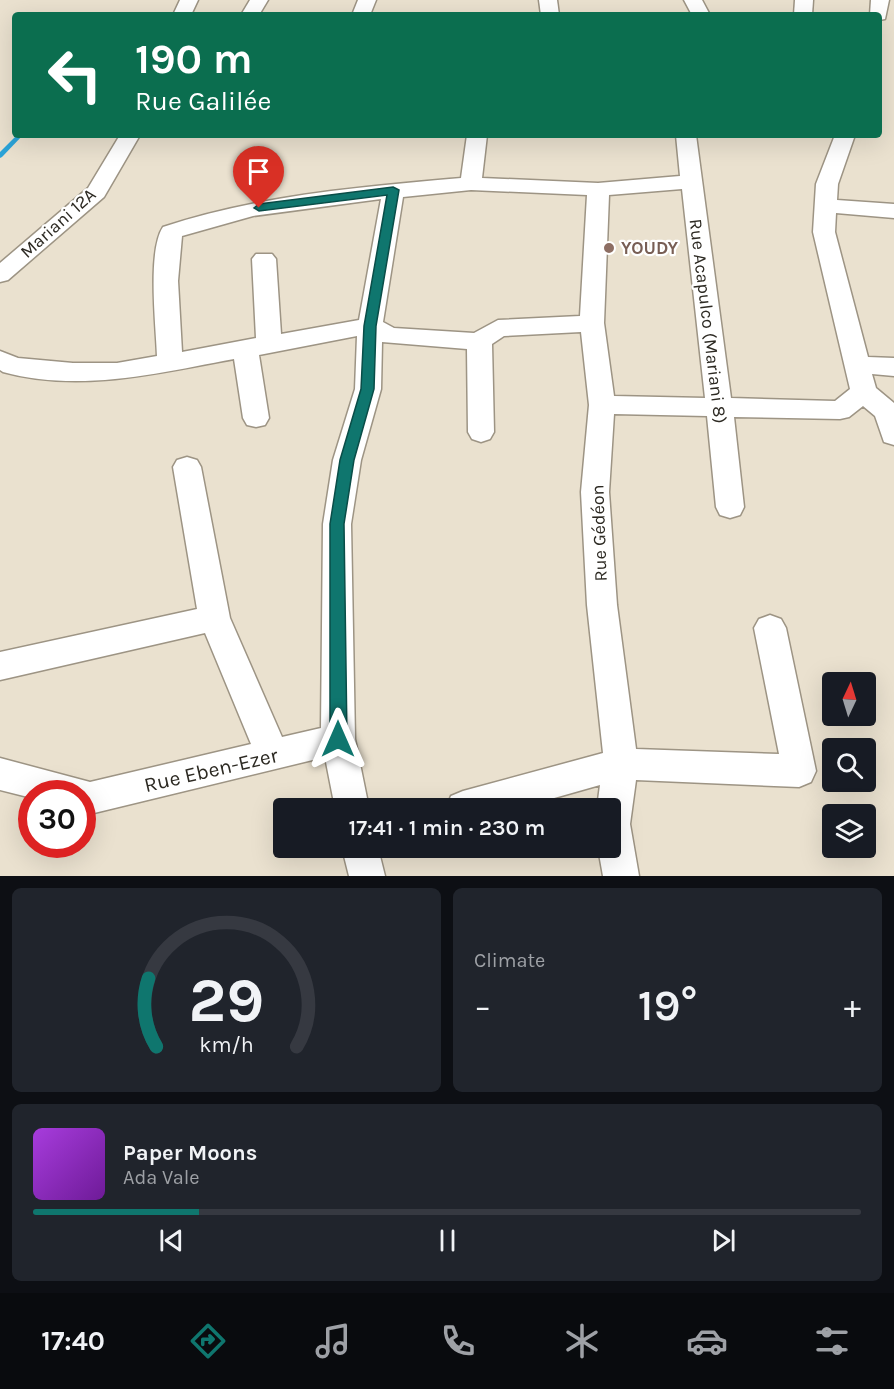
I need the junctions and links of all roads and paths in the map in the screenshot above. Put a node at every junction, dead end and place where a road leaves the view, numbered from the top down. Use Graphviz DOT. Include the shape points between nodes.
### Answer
graph roads {
  1 [pos="128,138"];
  2 [pos="477,138"];
  3 [pos="686,138"];
  4 [pos="844,138"];
  5 [pos="691,182"];
  6 [pos="471,184"];
  7 [pos="598,189"];
  8 [pos="393,190"];
  9 [pos="825,206"];
  10 [pos="894,211"];
  11 [pos="264,259"];
  12 [pos="0,275"];
  13 [pos="592,323"];
  14 [pos="370,326"];
  15 [pos="479,341"];
  16 [pos="257,345"];
  17 [pos="0,359"];
  18 [pos="170,361"];
  19 [pos="858,365"];
  20 [pos="894,368"];
  21 [pos="864,392"];
  22 [pos="602,405"];
  23 [pos="720,409"];
  24 [pos="256,418"];
  25 [pos="481,432"];
  26 [pos="894,435"];
  27 [pos="187,467"];
  28 [pos="730,507"];
  29 [pos="214,618"];
  30 [pos="770,628"];
  31 [pos="0,666"];
  32 [pos="338,739"];
  33 [pos="273,755"];
  34 [pos="621,764"];
  35 [pos="0,774"];
  36 [pos="22,780"];
  37 [pos="96,795"];
  38 [pos="350,798"];
  39 [pos="499,798"];
  40 [pos="362,858"];
  41 [pos="366,876"];
  42 [pos="621,876"];
  1 -- 12 [label="street, Mariani 12A" via="96,192"];
  2 -- 6 [label="street"];
  3 -- 5 [label="street, Rue Acapulco (Mariani 8)"];
  4 -- 9 [label="street" via="827,184"];
  5 -- 7 [label="street"];
  5 -- 23 [label="street, Rue Acapulco (Mariani 8)"];
  6 -- 7 [label="street"];
  6 -- 8 [label="street"];
  7 -- 13 [label="street, Rue Gédéon"];
  8 -- 14 [label="street"];
  8 -- 18 [label="street" via="259,208 209,218 171,232 164,288"];
  9 -- 10 [label="street"];
  9 -- 19 [label="street" via="824,232"];
  11 -- 16 [label="street"];
  13 -- 15 [label="street" via="498,328"];
  13 -- 22 [label="street, Rue Gédéon"];
  14 -- 15 [label="street" via="389,336"];
  14 -- 16 [label="street"];
  14 -- 32 [label="street" via="368,389 347,460 337,524"];
  15 -- 25 [label="street"];
  16 -- 18 [label="street"];
  16 -- 24 [label="street"];
  17 -- 18 [label="street" via="12,366 73,372 117,372"];
  19 -- 20 [label="street"];
  19 -- 21 [label="street"];
  21 -- 23 [label="street" via="840,410"];
  21 -- 26 [label="street" via="887,412"];
  22 -- 23 [label="street"];
  22 -- 34 [label="street, Rue Gédéon" via="596,504 602,605"];
  23 -- 28 [label="street, Rue Acapulco (Mariani 8)"];
  27 -- 29 [label="street"];
  29 -- 31 [label="street"];
  29 -- 33 [label="street"];
  30 -- 34 [label="street" via="799,771"];
  32 -- 33 [label="street, Rue Eben-Ezer"];
  32 -- 38 [label="street"];
  33 -- 37 [label="street, Rue Eben-Ezer"];
  34 -- 39 [label="street"];
  34 -- 42 [label="street, Rue Gédéon" via="612,824"];
  35 -- 36 [label="street"];
  40 -- 41 [label="street"];
}
